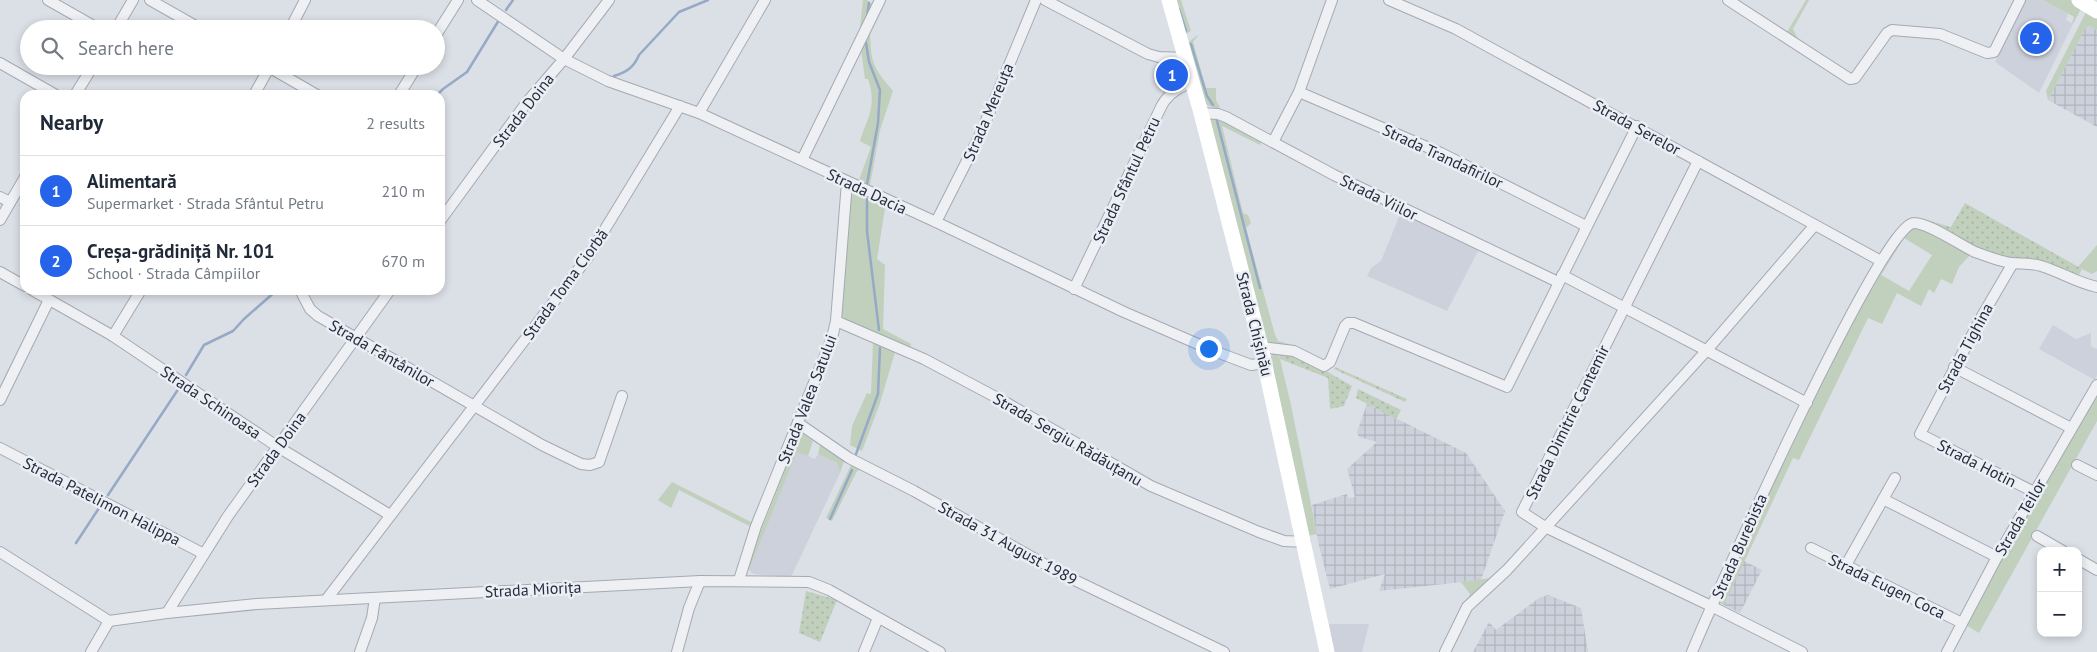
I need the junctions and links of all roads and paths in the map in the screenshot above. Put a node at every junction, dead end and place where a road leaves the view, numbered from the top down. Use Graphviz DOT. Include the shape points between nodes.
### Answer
graph roads {
  1 [pos="48,0"];
  2 [pos="133,0"];
  3 [pos="150,0"];
  4 [pos="305,0"];
  5 [pos="458,0"];
  6 [pos="477,0"];
  7 [pos="609,0"];
  8 [pos="765,0"];
  9 [pos="1036,0"];
  10 [pos="1045,0"];
  11 [pos="1169,0"];
  12 [pos="1332,0"];
  13 [pos="1389,0"];
  14 [pos="1728,0"];
  15 [pos="2020,0"];
  16 [pos="2079,0"];
  17 [pos="877,1"];
  18 [pos="2097,12"];
  19 [pos="83,20"];
  20 [pos="121,20"];
  21 [pos="185,20"];
  22 [pos="295,20"];
  23 [pos="445,20"];
  24 [pos="1185,58"];
  25 [pos="564,59"];
  26 [pos="0,63"];
  27 [pos="20,74"];
  28 [pos="21,75"];
  29 [pos="87,75"];
  30 [pos="265,75"];
  31 [pos="283,75"];
  32 [pos="411,75"];
  33 [pos="1191,82"];
  34 [pos="47,90"];
  35 [pos="78,90"];
  36 [pos="257,90"];
  37 [pos="308,90"];
  38 [pos="402,90"];
  39 [pos="1299,92"];
  40 [pos="680,106"];
  41 [pos="698,113"];
  42 [pos="1201,113"];
  43 [pos="1637,126"];
  44 [pos="1274,142"];
  45 [pos="802,160"];
  46 [pos="1698,161"];
  47 [pos="847,182"];
  48 [pos="20,185"];
  49 [pos="0,198"];
  50 [pos="10,202"];
  51 [pos="445,214"];
  52 [pos="0,220"];
  53 [pos="936,222"];
  54 [pos="1586,226"];
  55 [pos="1814,226"];
  56 [pos="1881,261"];
  57 [pos="2013,263"];
  58 [pos="0,272"];
  59 [pos="1560,279"];
  60 [pos="20,283"];
  61 [pos="2097,287"];
  62 [pos="1074,289"];
  63 [pos="41,295"];
  64 [pos="138,295"];
  65 [pos="303,295"];
  66 [pos="386,295"];
  67 [pos="50,300"];
  68 [pos="1624,306"];
  69 [pos="836,322"];
  70 [pos="113,336"];
  71 [pos="356,338"];
  72 [pos="1262,347"];
  73 [pos="1707,350"];
  74 [pos="1265,363"];
  75 [pos="1954,367"];
  76 [pos="2097,385"];
  77 [pos="622,396"];
  78 [pos="0,400"];
  79 [pos="1807,402"];
  80 [pos="474,405"];
  81 [pos="798,423"];
  82 [pos="2071,428"];
  83 [pos="1920,434"];
  84 [pos="278,447"];
  85 [pos="0,448"];
  86 [pos="2077,465"];
  87 [pos="2097,475"];
  88 [pos="1895,478"];
  89 [pos="2034,492"];
  90 [pos="1883,499"];
  91 [pos="390,515"];
  92 [pos="1546,527"];
  93 [pos="2037,536"];
  94 [pos="1304,542"];
  95 [pos="2056,547"];
  96 [pos="1811,548"];
  97 [pos="0,552"];
  98 [pos="204,554"];
  99 [pos="1997,557"];
  100 [pos="2082,561"];
  101 [pos="1846,565"];
  102 [pos="2097,570"];
  103 [pos="740,580"];
  104 [pos="700,581"];
  105 [pos="375,598"];
  106 [pos="326,600"];
  107 [pos="1711,606"];
  108 [pos="167,613"];
  109 [pos="878,618"];
  110 [pos="109,621"];
  111 [pos="1962,623"];
  112 [pos="91,652"];
  113 [pos="360,652"];
  114 [pos="677,652"];
  115 [pos="864,652"];
  116 [pos="940,652"];
  117 [pos="1224,652"];
  118 [pos="1327,652"];
  119 [pos="1444,652"];
  120 [pos="1692,652"];
  121 [pos="1802,652"];
  122 [pos="1947,652"];
  1 -- 19 [label="street"];
  2 -- 20 [label="street"];
  3 -- 21 [label="street"];
  4 -- 22 [label="street"];
  5 -- 23 [label="street"];
  6 -- 25 [label="street, Strada Dacia"];
  7 -- 25 [label="street, Strada Doina"];
  8 -- 41 [label="street"];
  9 -- 53 [label="street, Strada Mereuța" via="970,156"];
  10 -- 24 [label="street" via="1148,54"];
  11 -- 24 [label="street, Strada Chișinău"];
  12 -- 39 [label="street"];
  13 -- 43 [label="street, Strada Serelor" via="1456,29"];
  14 -- 15 [label="street" via="1850,79 1855,78 1892,30 1940,34 1987,53 1994,52"];
  16 -- 18 [label="street"];
  17 -- 45 [label="street"];
  24 -- 33 [label="street, Strada Chișinău"];
  25 -- 40 [label="street, Strada Dacia" via="608,81"];
  25 -- 51 [label="street, Strada Doina" via="527,102"];
  26 -- 27 [label="street"];
  28 -- 34 [label="street"];
  29 -- 35 [label="street"];
  30 -- 36 [label="street"];
  31 -- 37 [label="street"];
  32 -- 38 [label="street"];
  33 -- 42 [label="street, Strada Chișinău"];
  33 -- 62 [label="street, Strada Sfântul Petru" via="1166,97"];
  39 -- 44 [label="street"];
  39 -- 54 [label="street, Strada Trandafirilor" via="1441,152"];
  40 -- 41 [label="street, Strada Dacia"];
  40 -- 80 [label="street, Strada Toma Ciorbă" via="588,257"];
  41 -- 45 [label="street, Strada Dacia"];
  42 -- 44 [label="street, Strada Viilor" via="1218,114"];
  42 -- 72 [label="street, Strada Chișinău"];
  43 -- 46 [label="street, Strada Serelor"];
  43 -- 54 [label="street"];
  44 -- 59 [label="street, Strada Viilor" via="1334,175"];
  45 -- 47 [label="street, Strada Dacia"];
  46 -- 55 [label="street, Strada Serelor"];
  46 -- 68 [label="street, Strada Dimitrie Cantemir"];
  47 -- 53 [label="street, Strada Dacia"];
  47 -- 69 [label="street, Strada Valea Satului"];
  48 -- 50 [label="street"];
  49 -- 50 [label="street"];
  50 -- 52 [label="street"];
  53 -- 62 [label="street, Strada Dacia"];
  54 -- 59 [label="street"];
  55 -- 56 [label="street, Strada Serelor"];
  55 -- 73 [label="street"];
  56 -- 57 [label="street" via="1897,236 1914,222 1973,251"];
  56 -- 79 [label="street, Strada Burebista"];
  57 -- 61 [label="street" via="2041,266 2078,283"];
  57 -- 75 [label="street, Strada Tighina"];
  58 -- 60 [label="street"];
  59 -- 68 [label="street"];
  59 -- 72 [label="street" via="1507,386 1348,322 1330,362 1324,366 1294,351"];
  62 -- 74 [label="street, Strada Dacia" via="1214,352 1251,365"];
  63 -- 67 [label="street, Strada Schinoasa"];
  64 -- 70 [label="street"];
  65 -- 71 [label="street, Strada Fântânilor" via="310,309"];
  66 -- 71 [label="street, Strada Doina"];
  67 -- 70 [label="street, Strada Schinoasa"];
  67 -- 78 [label="street"];
  68 -- 73 [label="street"];
  68 -- 92 [label="street, Strada Dimitrie Cantemir" via="1522,512"];
  69 -- 81 [label="street, Strada Valea Satului"];
  69 -- 94 [label="street, Strada Sergiu Rădăuțanu" via="924,359 1151,486 1259,532 1284,541"];
  70 -- 84 [label="street, Strada Schinoasa"];
  71 -- 80 [label="street, Strada Fântânilor"];
  71 -- 84 [label="street, Strada Doina"];
  72 -- 74 [label="street, Strada Chișinău"];
  73 -- 79 [label="street"];
  73 -- 92 [label="street"];
  74 -- 94 [label="street, Strada Chișinău"];
  75 -- 82 [label="street"];
  75 -- 83 [label="street, Strada Tighina"];
  76 -- 82 [label="street, Strada Teilor"];
  77 -- 80 [label="street" via="599,462 590,466 542,445"];
  79 -- 107 [label="street, Strada Burebista"];
  80 -- 91 [label="street, Strada Toma Ciorbă"];
  81 -- 103 [label="street, Strada Valea Satului" via="756,526"];
  81 -- 117 [label="street, Strada 31 August 1989" via="849,458 914,490 1064,575"];
  82 -- 89 [label="street, Strada Teilor"];
  83 -- 89 [label="street, Strada Hotin"];
  84 -- 91 [label="street, Strada Schinoasa"];
  84 -- 98 [label="street, Strada Doina"];
  85 -- 98 [label="street, Strada Patelimon Halippa"];
  86 -- 87 [label="street"];
  88 -- 90 [label="street"];
  89 -- 99 [label="street, Strada Teilor"];
  90 -- 99 [label="street"];
  90 -- 101 [label="street"];
  91 -- 106 [label="street, Strada Toma Ciorbă"];
  92 -- 107 [label="street, Strada Burebista"];
  92 -- 119 [label="street" via="1467,607"];
  93 -- 95 [label="street"];
  94 -- 118 [label="street, Strada Chișinău"];
  96 -- 101 [label="street, Strada Eugen Coca"];
  97 -- 110 [label="street"];
  98 -- 108 [label="street, Strada Doina"];
  99 -- 111 [label="street, Strada Teilor"];
  100 -- 102 [label="street"];
  101 -- 111 [label="street, Strada Eugen Coca"];
  103 -- 104 [label="street, Strada Miorița"];
  103 -- 109 [label="street, Strada Miorița" via="809,582"];
  104 -- 105 [label="street, Strada Miorița"];
  104 -- 114 [label="street"];
  105 -- 106 [label="street, Strada Miorița"];
  105 -- 113 [label="street"];
  106 -- 108 [label="street, Strada Miorița"];
  107 -- 120 [label="street"];
  107 -- 121 [label="street"];
  108 -- 110 [label="street, Strada Miorița"];
  109 -- 115 [label="street"];
  109 -- 116 [label="street, Strada Miorița"];
  110 -- 112 [label="street"];
  111 -- 122 [label="street, Strada Teilor"];
}
